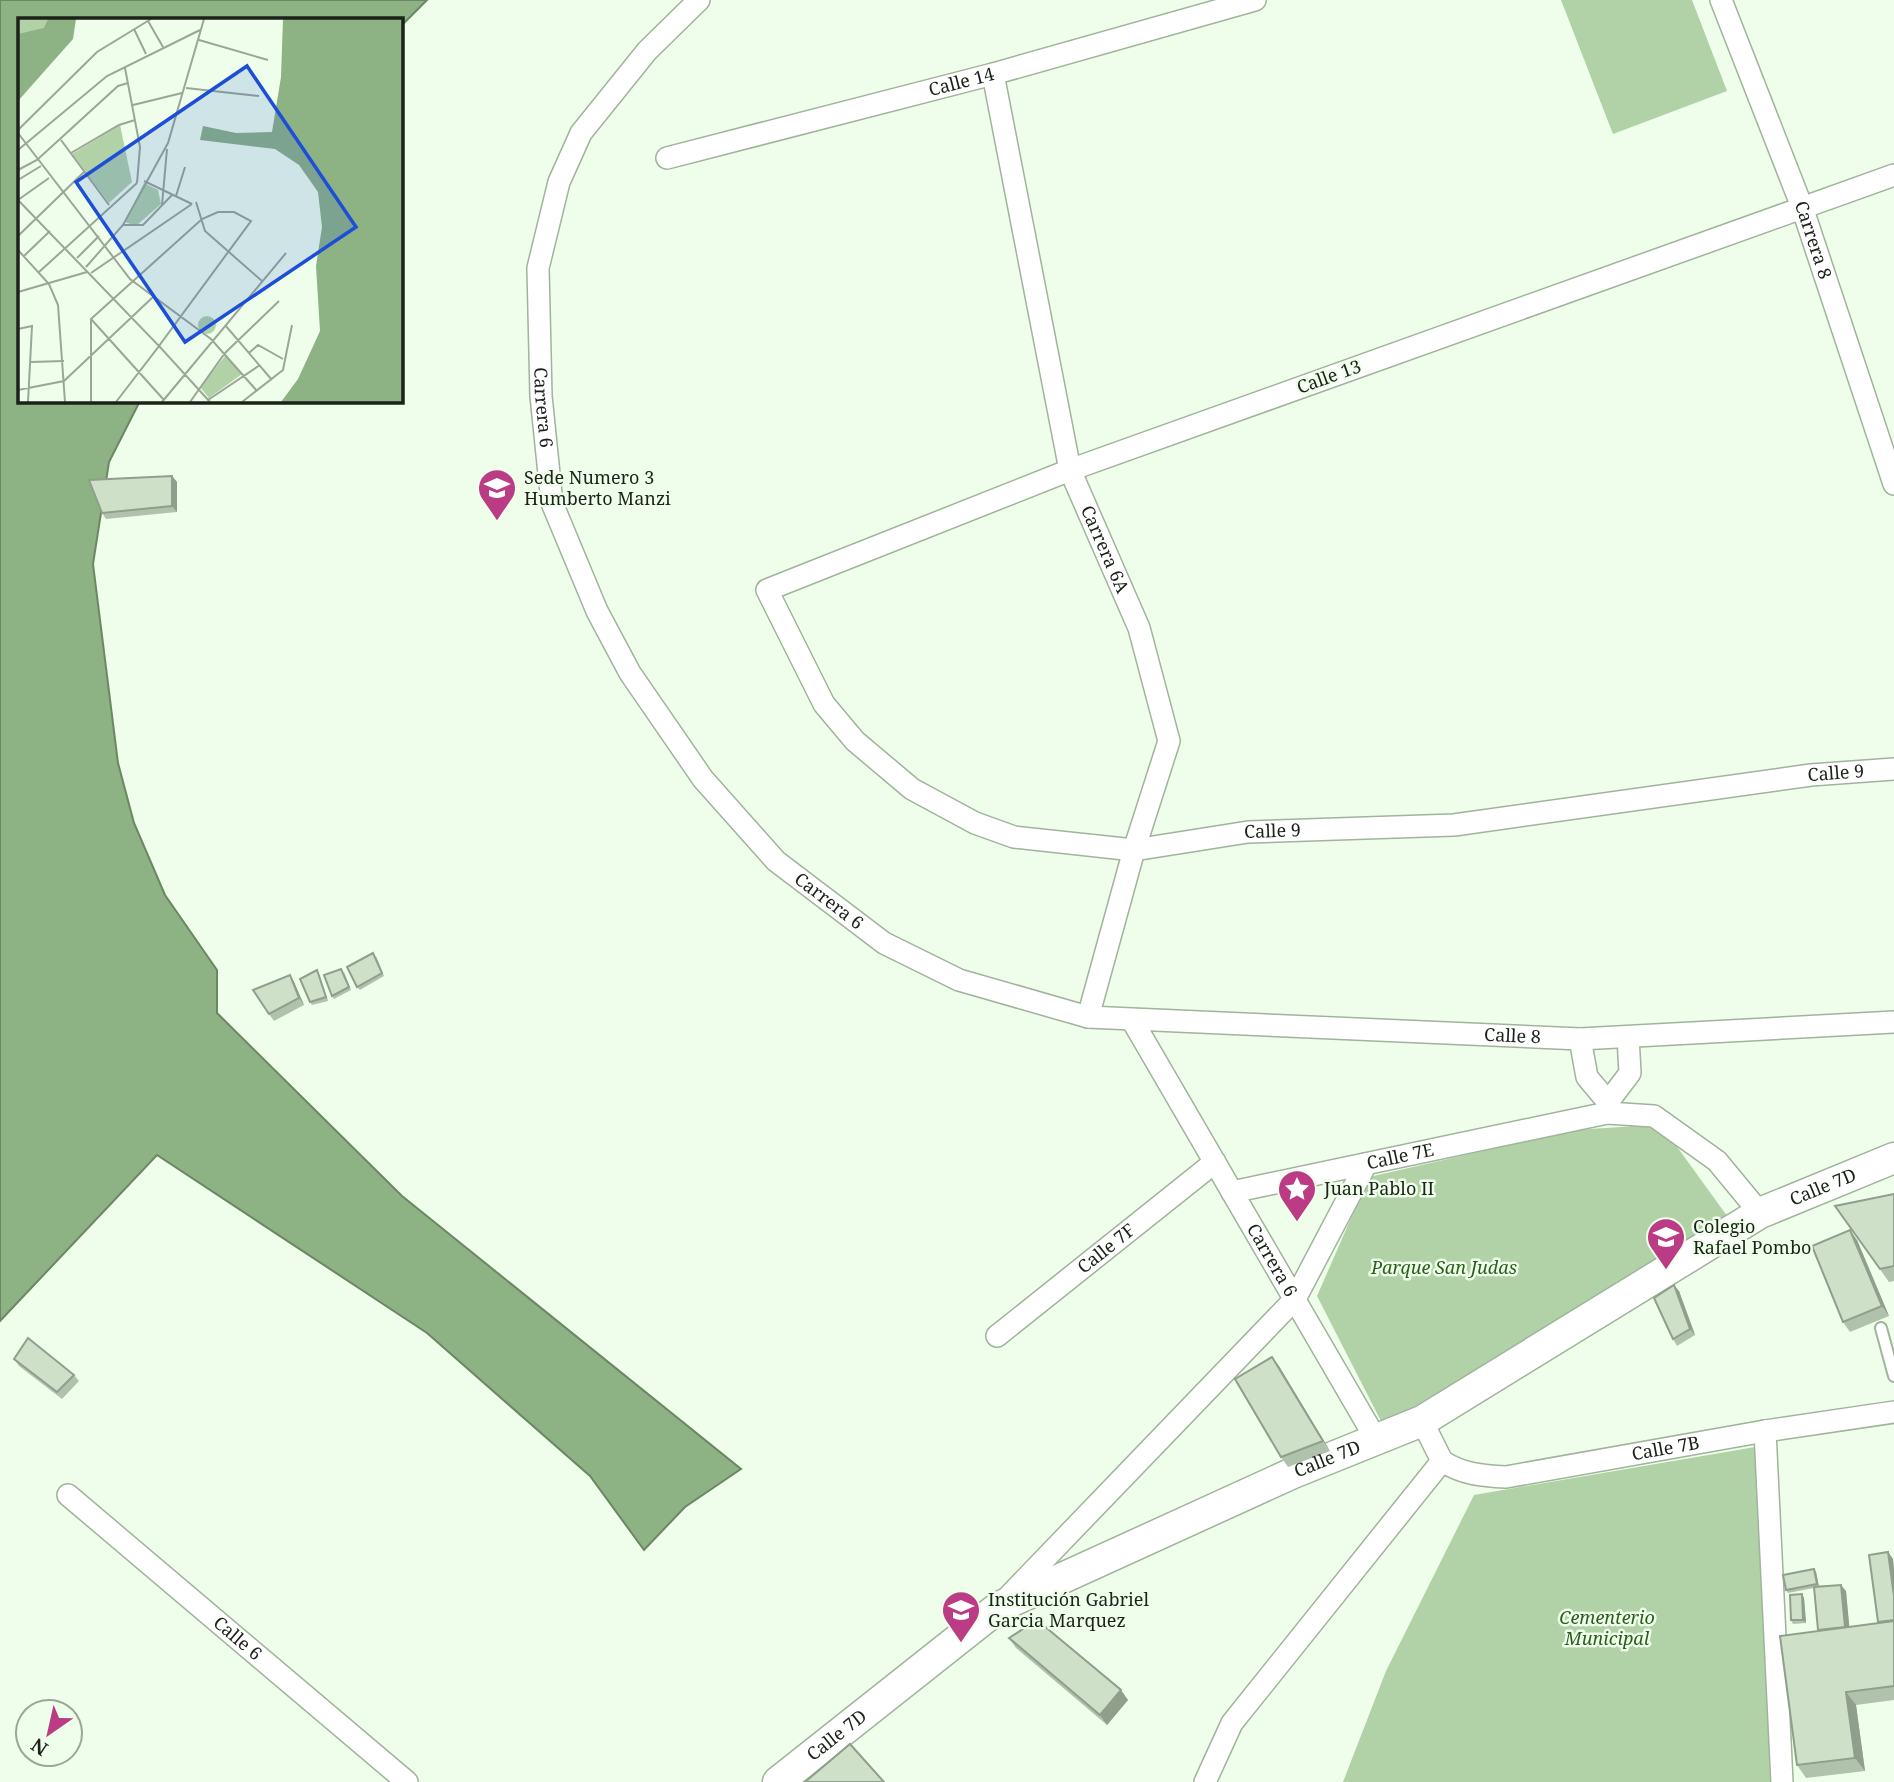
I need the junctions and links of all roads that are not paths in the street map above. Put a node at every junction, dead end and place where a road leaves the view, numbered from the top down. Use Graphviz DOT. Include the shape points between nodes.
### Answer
graph roads {
  1 [pos="699,0"];
  2 [pos="1255,0"];
  3 [pos="1721,0"];
  4 [pos="993,74"];
  5 [pos="667,158"];
  6 [pos="1894,175"];
  7 [pos="1802,207"];
  8 [pos="1070,470"];
  9 [pos="1894,484"];
  10 [pos="767,590"];
  11 [pos="1894,769"];
  12 [pos="1134,850"];
  13 [pos="1088,1017"];
  14 [pos="1132,1020"];
  15 [pos="1894,1022"];
  16 [pos="1628,1037"];
  17 [pos="1580,1039"];
  18 [pos="1607,1108"];
  19 [pos="1894,1158"];
  20 [pos="1215,1162"];
  21 [pos="1366,1164"];
  22 [pos="1233,1192"];
  23 [pos="1760,1213"];
  24 [pos="1295,1299"];
  25 [pos="1881,1328"];
  26 [pos="997,1336"];
  27 [pos="1894,1376"];
  28 [pos="1894,1412"];
  29 [pos="1422,1421"];
  30 [pos="1765,1431"];
  31 [pos="1377,1441"];
  32 [pos="1442,1461"];
  33 [pos="68,1495"];
  34 [pos="999,1607"];
  35 [pos="407,1782"];
  36 [pos="778,1782"];
  37 [pos="1205,1782"];
  38 [pos="1782,1782"];
  1 -- 13 [label="street, Carrera 6" via="647,51 581,133 559,182 538,268 541,396 552,503 597,611 630,673 703,779 776,861 867,932 960,980"];
  2 -- 4 [label="street, Calle 14"];
  3 -- 7 [label="street, Carrera 8"];
  4 -- 5 [label="street, Calle 14"];
  4 -- 8 [label="street, Carrera 6A"];
  6 -- 7 [label="street, Calle 13"];
  7 -- 8 [label="street, Calle 13"];
  7 -- 9 [label="street, Carrera 8"];
  8 -- 10 [label="street, Calle 13"];
  8 -- 12 [label="street, Carrera 6A" via="1139,628 1169,741"];
  10 -- 12 [label="street, Calle 9" via="824,704 855,741 912,789 975,823 1014,836"];
  11 -- 12 [label="street, Calle 9" via="1811,775 1454,825 1248,832"];
  12 -- 13 [label="street, Carrera 6A"];
  13 -- 14 [label="street, Carrera 6"];
  14 -- 17 [label="street, Calle 8"];
  14 -- 20 [label="street, Carrera 6"];
  15 -- 16 [label="street, Calle 8"];
  16 -- 17 [label="street, Calle 8"];
  16 -- 18 [label="street" via="1630,1073"];
  17 -- 18 [label="street" via="1587,1077"];
  18 -- 21 [label="street, Calle 7E"];
  18 -- 23 [label="street, Calle 7E" via="1654,1116 1717,1161"];
  19 -- 23 [label="main road, Calle 7D"];
  20 -- 22 [label="street, Carrera 6"];
  20 -- 26 [label="street, Calle 7F"];
  21 -- 22 [label="street"];
  21 -- 24 [label="street, Calle 7E"];
  22 -- 24 [label="street, Carrera 6"];
  23 -- 29 [label="main road, Calle 7D"];
  24 -- 31 [label="street, Carrera 6"];
  24 -- 34 [label="street, Calle 7E"];
  25 -- 27 [label="lane"];
  28 -- 30 [label="street, Calle 7B"];
  29 -- 31 [label="main road, Calle 7D"];
  29 -- 32 [label="street"];
  30 -- 32 [label="street, Calle 7B" via="1506,1477 1478,1475"];
  30 -- 38 [label="street"];
  31 -- 34 [label="main road, Calle 7D" via="1293,1473"];
  32 -- 37 [label="street" via="1232,1723"];
  33 -- 35 [label="street, Calle 6"];
  34 -- 36 [label="main road, Calle 7D"];
}
